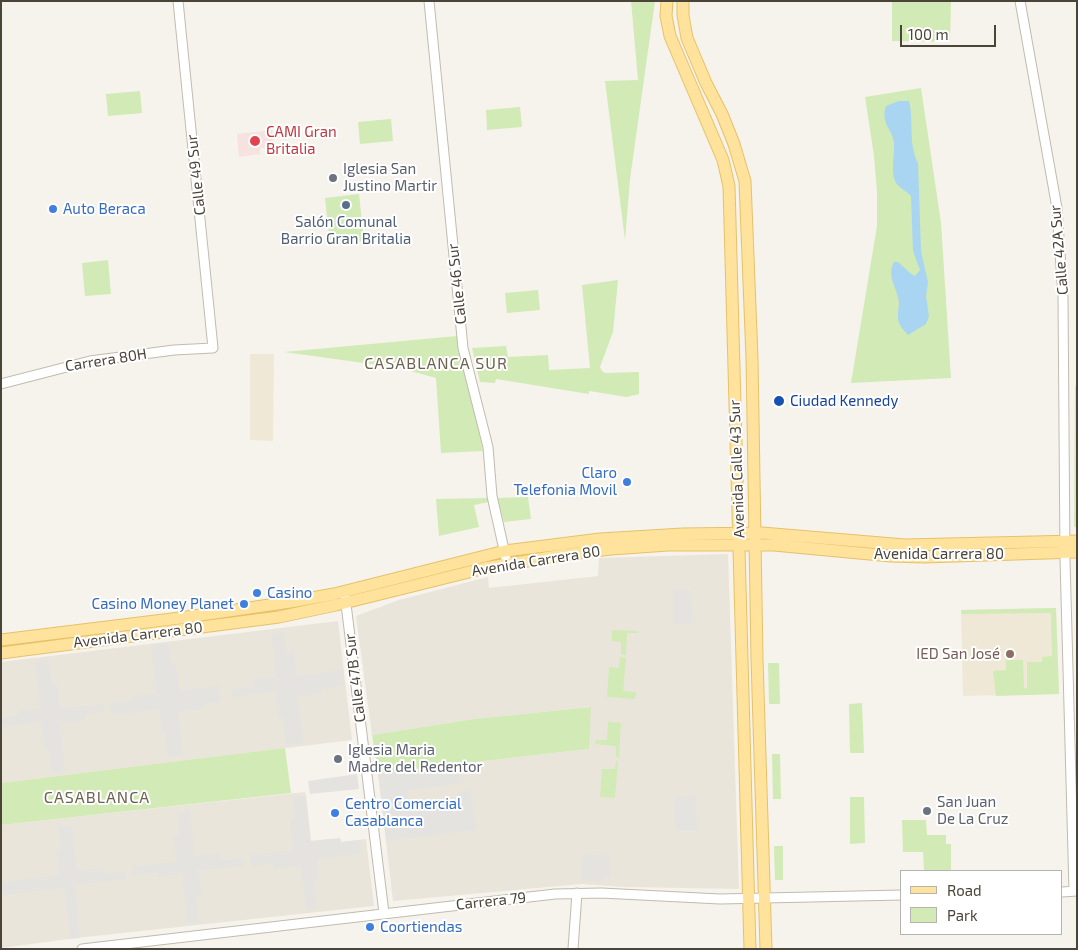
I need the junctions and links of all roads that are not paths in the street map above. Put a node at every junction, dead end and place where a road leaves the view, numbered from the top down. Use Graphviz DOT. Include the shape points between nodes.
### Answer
graph roads {
  1 [pos="178,1"];
  2 [pos="429,1"];
  3 [pos="667,1"];
  4 [pos="683,1"];
  5 [pos="1020,1"];
  6 [pos="213,348"];
  7 [pos="1,384"];
  8 [pos="739,533"];
  9 [pos="756,539"];
  10 [pos="740,545"];
  11 [pos="1071,547"];
  12 [pos="505,551"];
  13 [pos="507,563"];
  14 [pos="346,597"];
  15 [pos="161,626"];
  16 [pos="33,636"];
  17 [pos="1,640"];
  18 [pos="34,648"];
  19 [pos="1,653"];
  20 [pos="1075,891"];
  21 [pos="577,893"];
  22 [pos="900,895"];
  23 [pos="748,898"];
  24 [pos="764,898"];
  25 [pos="384,914"];
  26 [pos="82,949"];
  27 [pos="573,949"];
  28 [pos="750,949"];
  29 [pos="766,949"];
  1 -- 6 [label="street, Calle 49 Sur"];
  2 -- 12 [label="street, Calle 46 Sur" via="463,348 488,447 492,496"];
  3 -- 8 [label="main road, Avenida Calle 43 Sur" via="671,41 727,173"];
  4 -- 9 [label="main road, Avenida Calle 43 Sur" via="688,38 734,144 745,181"];
  5 -- 11 [label="street, Calle 42A Sur" via="1057,208 1065,329"];
  6 -- 7 [label="street, Carrera 80H" via="90,361"];
  8 -- 9 [label="main road, Avenida Carrera 80"];
  8 -- 10 [label="main road, Avenida Calle 43 Sur"];
  8 -- 12 [label="main road, Avenida Carrera 80" via="622,537"];
  9 -- 10 [label="main road, Avenida Carrera 80"];
  9 -- 11 [label="main road, Avenida Carrera 80" via="787,546 891,556"];
  9 -- 24 [label="main road, Avenida Calle 43 Sur"];
  10 -- 13 [label="main road, Avenida Carrera 80" via="627,548"];
  10 -- 23 [label="main road, Avenida Calle 43 Sur"];
  11 -- 20 [label="street, Calle 42A Sur"];
  12 -- 13 [label="street, Calle 46 Sur"];
  12 -- 14 [label="main road, Avenida Carrera 80"];
  13 -- 14 [label="main road, Avenida Carrera 80"];
  14 -- 15 [label="main road, Avenida Carrera 80" via="279,617"];
  14 -- 25 [label="street, Calle 47B Sur"];
  15 -- 16 [label="main road, Avenida Carrera 80"];
  15 -- 18 [label="main road, Avenida Carrera 80"];
  16 -- 17 [label="main road, Avenida Carrera 80"];
  16 -- 18 [label="main road"];
  18 -- 19 [label="main road, Avenida Carrera 80"];
  21 -- 23 [label="street, Carrera 79"];
  21 -- 25 [label="street, Carrera 79" via="505,898"];
  21 -- 27 [label="street"];
  22 -- 24 [label="street, Carrera 79"];
  23 -- 24 [label="street, Carrera 79"];
  23 -- 28 [label="main road, Avenida Calle 43 Sur"];
  24 -- 29 [label="main road, Avenida Calle 43 Sur"];
  25 -- 26 [label="street, Carrera 79"];
}
